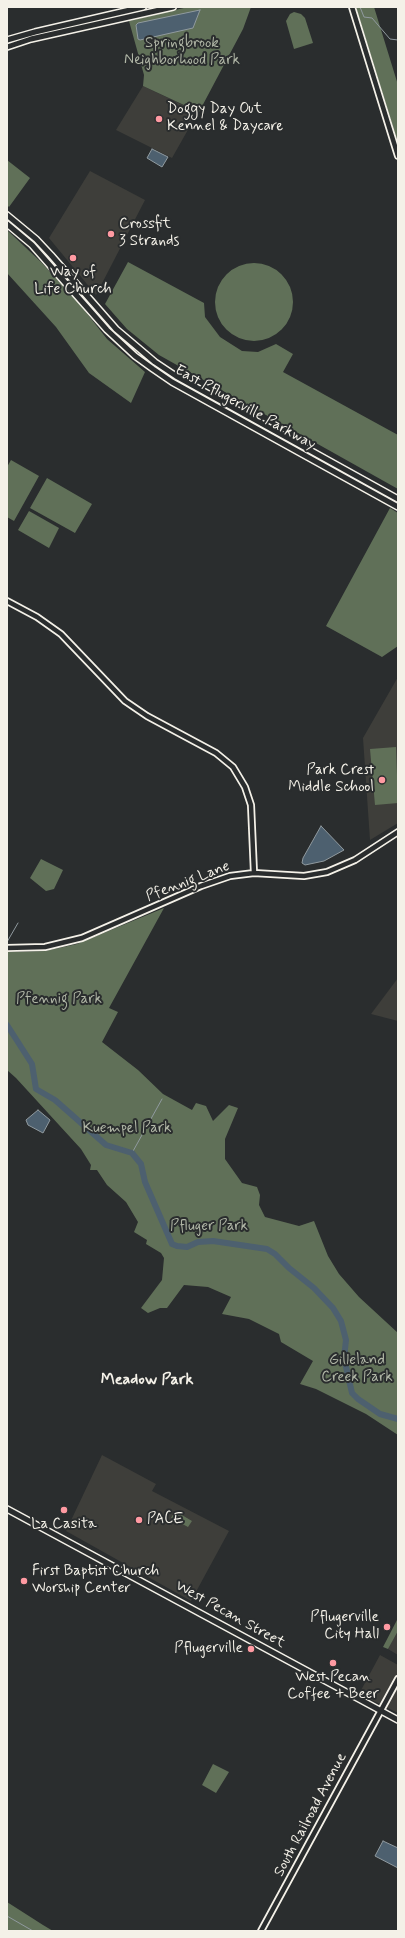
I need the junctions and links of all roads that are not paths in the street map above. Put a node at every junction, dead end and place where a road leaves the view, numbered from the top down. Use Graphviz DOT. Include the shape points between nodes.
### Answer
graph roads {
  1 [pos="143,7"];
  2 [pos="173,7"];
  3 [pos="352,7"];
  4 [pos="7,40"];
  5 [pos="7,47"];
  6 [pos="398,156"];
  7 [pos="7,215"];
  8 [pos="7,224"];
  9 [pos="398,500"];
  10 [pos="398,507"];
  11 [pos="7,601"];
  12 [pos="398,832"];
  13 [pos="254,873"];
  14 [pos="7,948"];
  15 [pos="7,1509"];
  16 [pos="398,1679"];
  17 [pos="381,1711"];
  18 [pos="398,1720"];
  19 [pos="261,1931"];
  1 -- 4 [label="main road"];
  2 -- 5 [label="main road" via="31,39"];
  3 -- 6 [label="street"];
  7 -- 9 [label="main road, East Pflugerville Parkway" via="51,255 136,348 176,376"];
  8 -- 10 [label="main road, East Pflugerville Parkway" via="32,245 107,330 135,356 172,382"];
  11 -- 13 [label="street" via="61,634 130,705 216,753 233,767 246,787 251,806"];
  12 -- 13 [label="street, Pfennig Lane" via="355,860 327,872 304,876"];
  13 -- 14 [label="street, Pfennig Lane" via="222,878 82,938 45,947"];
  15 -- 17 [label="main road, West Pecan Street"];
  16 -- 17 [label="street, South Railroad Avenue"];
  17 -- 18 [label="main road, West Pecan Street"];
  17 -- 19 [label="street, South Railroad Avenue"];
}
